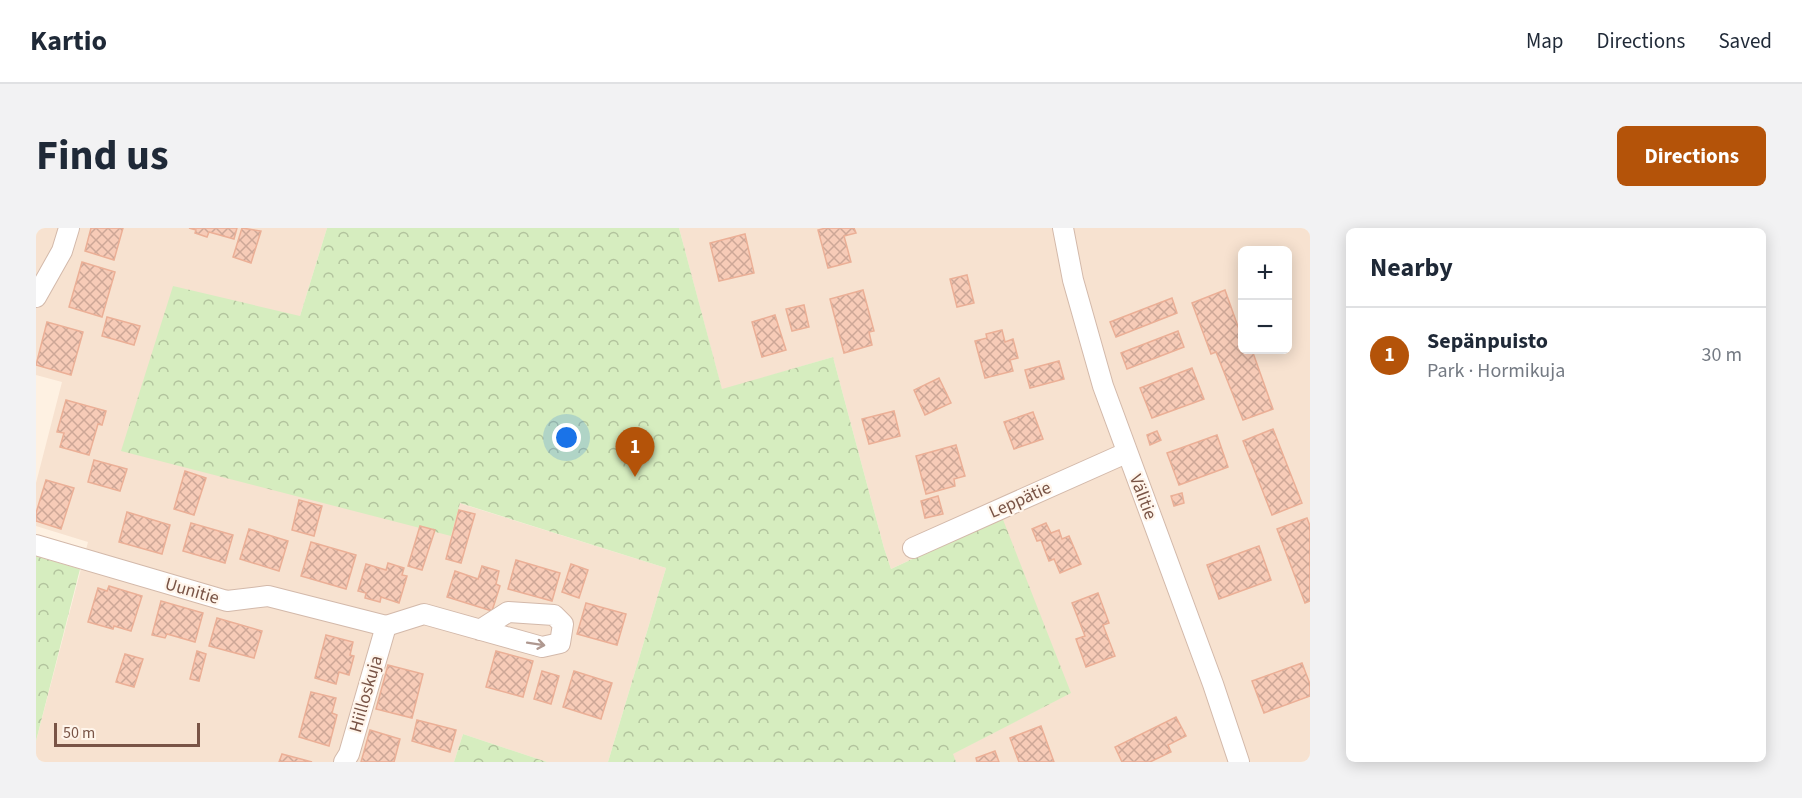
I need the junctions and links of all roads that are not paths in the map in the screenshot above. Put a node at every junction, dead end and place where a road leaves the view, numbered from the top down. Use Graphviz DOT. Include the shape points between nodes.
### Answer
graph roads {
  1 [pos="69,228"];
  2 [pos="1063,228"];
  3 [pos="36,297"];
  4 [pos="1126,453"];
  5 [pos="36,544"];
  6 [pos="913,548"];
  7 [pos="386,626"];
  8 [pos="480,630"];
  9 [pos="344,762"];
  10 [pos="1239,762"];
  1 -- 3 [label="street" via="62,251"];
  2 -- 4 [label="street, Välitie" via="1078,301"];
  4 -- 6 [label="street, Leppätie"];
  4 -- 10 [label="street, Välitie"];
  5 -- 7 [label="street, Uunitie" via="227,601 267,596"];
  7 -- 8 [label="street" via="424,614"];
  7 -- 9 [label="street, Hiilloskuja"];
}
